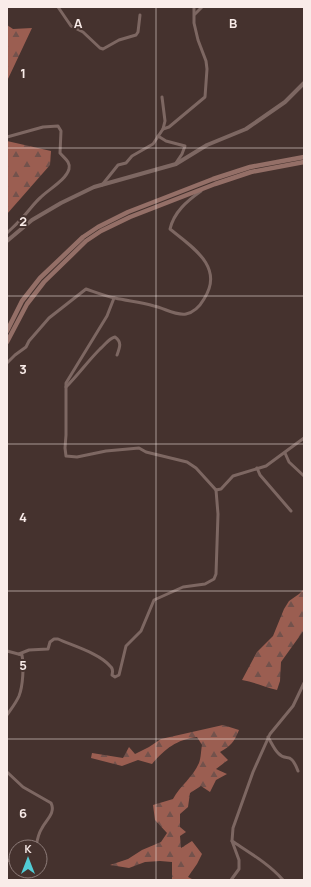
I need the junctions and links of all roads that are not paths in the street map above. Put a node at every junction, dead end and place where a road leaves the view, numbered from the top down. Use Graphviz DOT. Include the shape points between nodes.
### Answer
graph roads {
  1 [pos="58,7"];
  2 [pos="194,7"];
  3 [pos="202,7"];
  4 [pos="195,14"];
  5 [pos="140,15"];
  6 [pos="304,83"];
  7 [pos="162,97"];
  8 [pos="163,129"];
  9 [pos="158,136"];
  10 [pos="7,138"];
  11 [pos="304,157"];
  12 [pos="304,162"];
  13 [pos="176,164"];
  14 [pos="102,185"];
  15 [pos="205,188"];
  16 [pos="7,233"];
  17 [pos="7,241"];
  18 [pos="114,298"];
  19 [pos="7,331"];
  20 [pos="7,342"];
  21 [pos="117,355"];
  22 [pos="7,364"];
  23 [pos="66,387"];
  24 [pos="304,438"];
  25 [pos="285,453"];
  26 [pos="257,468"];
  27 [pos="304,476"];
  28 [pos="216,490"];
  29 [pos="291,511"];
  30 [pos="7,651"];
  31 [pos="19,654"];
  32 [pos="304,683"];
  33 [pos="7,715"];
  34 [pos="268,737"];
  35 [pos="298,771"];
  36 [pos="7,772"];
  37 [pos="38,839"];
  38 [pos="232,841"];
  39 [pos="231,880"];
  40 [pos="283,880"];
  1 -- 5 [label="street" via="71,26 83,32 103,49 119,40 136,35"];
  2 -- 4 [label="street"];
  3 -- 4 [label="street"];
  4 -- 8 [label="street" via="194,23 207,69 205,97 169,127"];
  6 -- 13 [label="street" via="285,102 246,129 207,145"];
  7 -- 8 [label="street" via="165,121"];
  8 -- 9 [label="street"];
  9 -- 13 [label="street" via="185,146"];
  9 -- 14 [label="street" via="153,144 132,156 126,163 118,165"];
  10 -- 16 [label="street" via="58,126 61,131 60,153 69,164 58,184 39,198"];
  11 -- 19 [label="main road" via="250,167 213,179 128,212 98,227 83,237 40,278 22,301"];
  12 -- 15 [label="main road" via="251,172"];
  13 -- 14 [label="street"];
  14 -- 17 [label="street" via="38,216"];
  15 -- 18 [label="street" via="181,208 172,219 170,229 192,246 208,265 212,282 198,308 186,314 175,313 155,306"];
  15 -- 20 [label="main road" via="130,217 86,241 44,282 27,304"];
  18 -- 22 [label="street" via="86,289 49,318 26,347 14,355"];
  18 -- 23 [label="street" via="107,316 70,375"];
  21 -- 23 [label="street" via="120,346 119,340 115,337 109,339 94,354"];
  23 -- 28 [label="street" via="66,456 77,458 106,451 139,448 187,462"];
  24 -- 25 [label="street"];
  25 -- 26 [label="street" via="266,466"];
  25 -- 27 [label="street" via="289,462"];
  26 -- 28 [label="street" via="233,476 221,489"];
  26 -- 29 [label="street"];
  28 -- 31 [label="street" via="217,568 214,579 205,584 183,587 154,600 141,631 126,646 119,674 114,677 110,665 95,655 58,639 50,642 48,649 29,650"];
  30 -- 31 [label="street"];
  31 -- 33 [label="street" via="23,660 19,696"];
  32 -- 34 [label="street" via="293,706"];
  34 -- 35 [label="street" via="278,753 294,760"];
  34 -- 38 [label="street" via="233,828"];
  36 -- 37 [label="street" via="23,787 51,803 53,807 52,814 41,829"];
  38 -- 39 [label="street" via="239,860 239,868"];
  38 -- 40 [label="street"];
}
